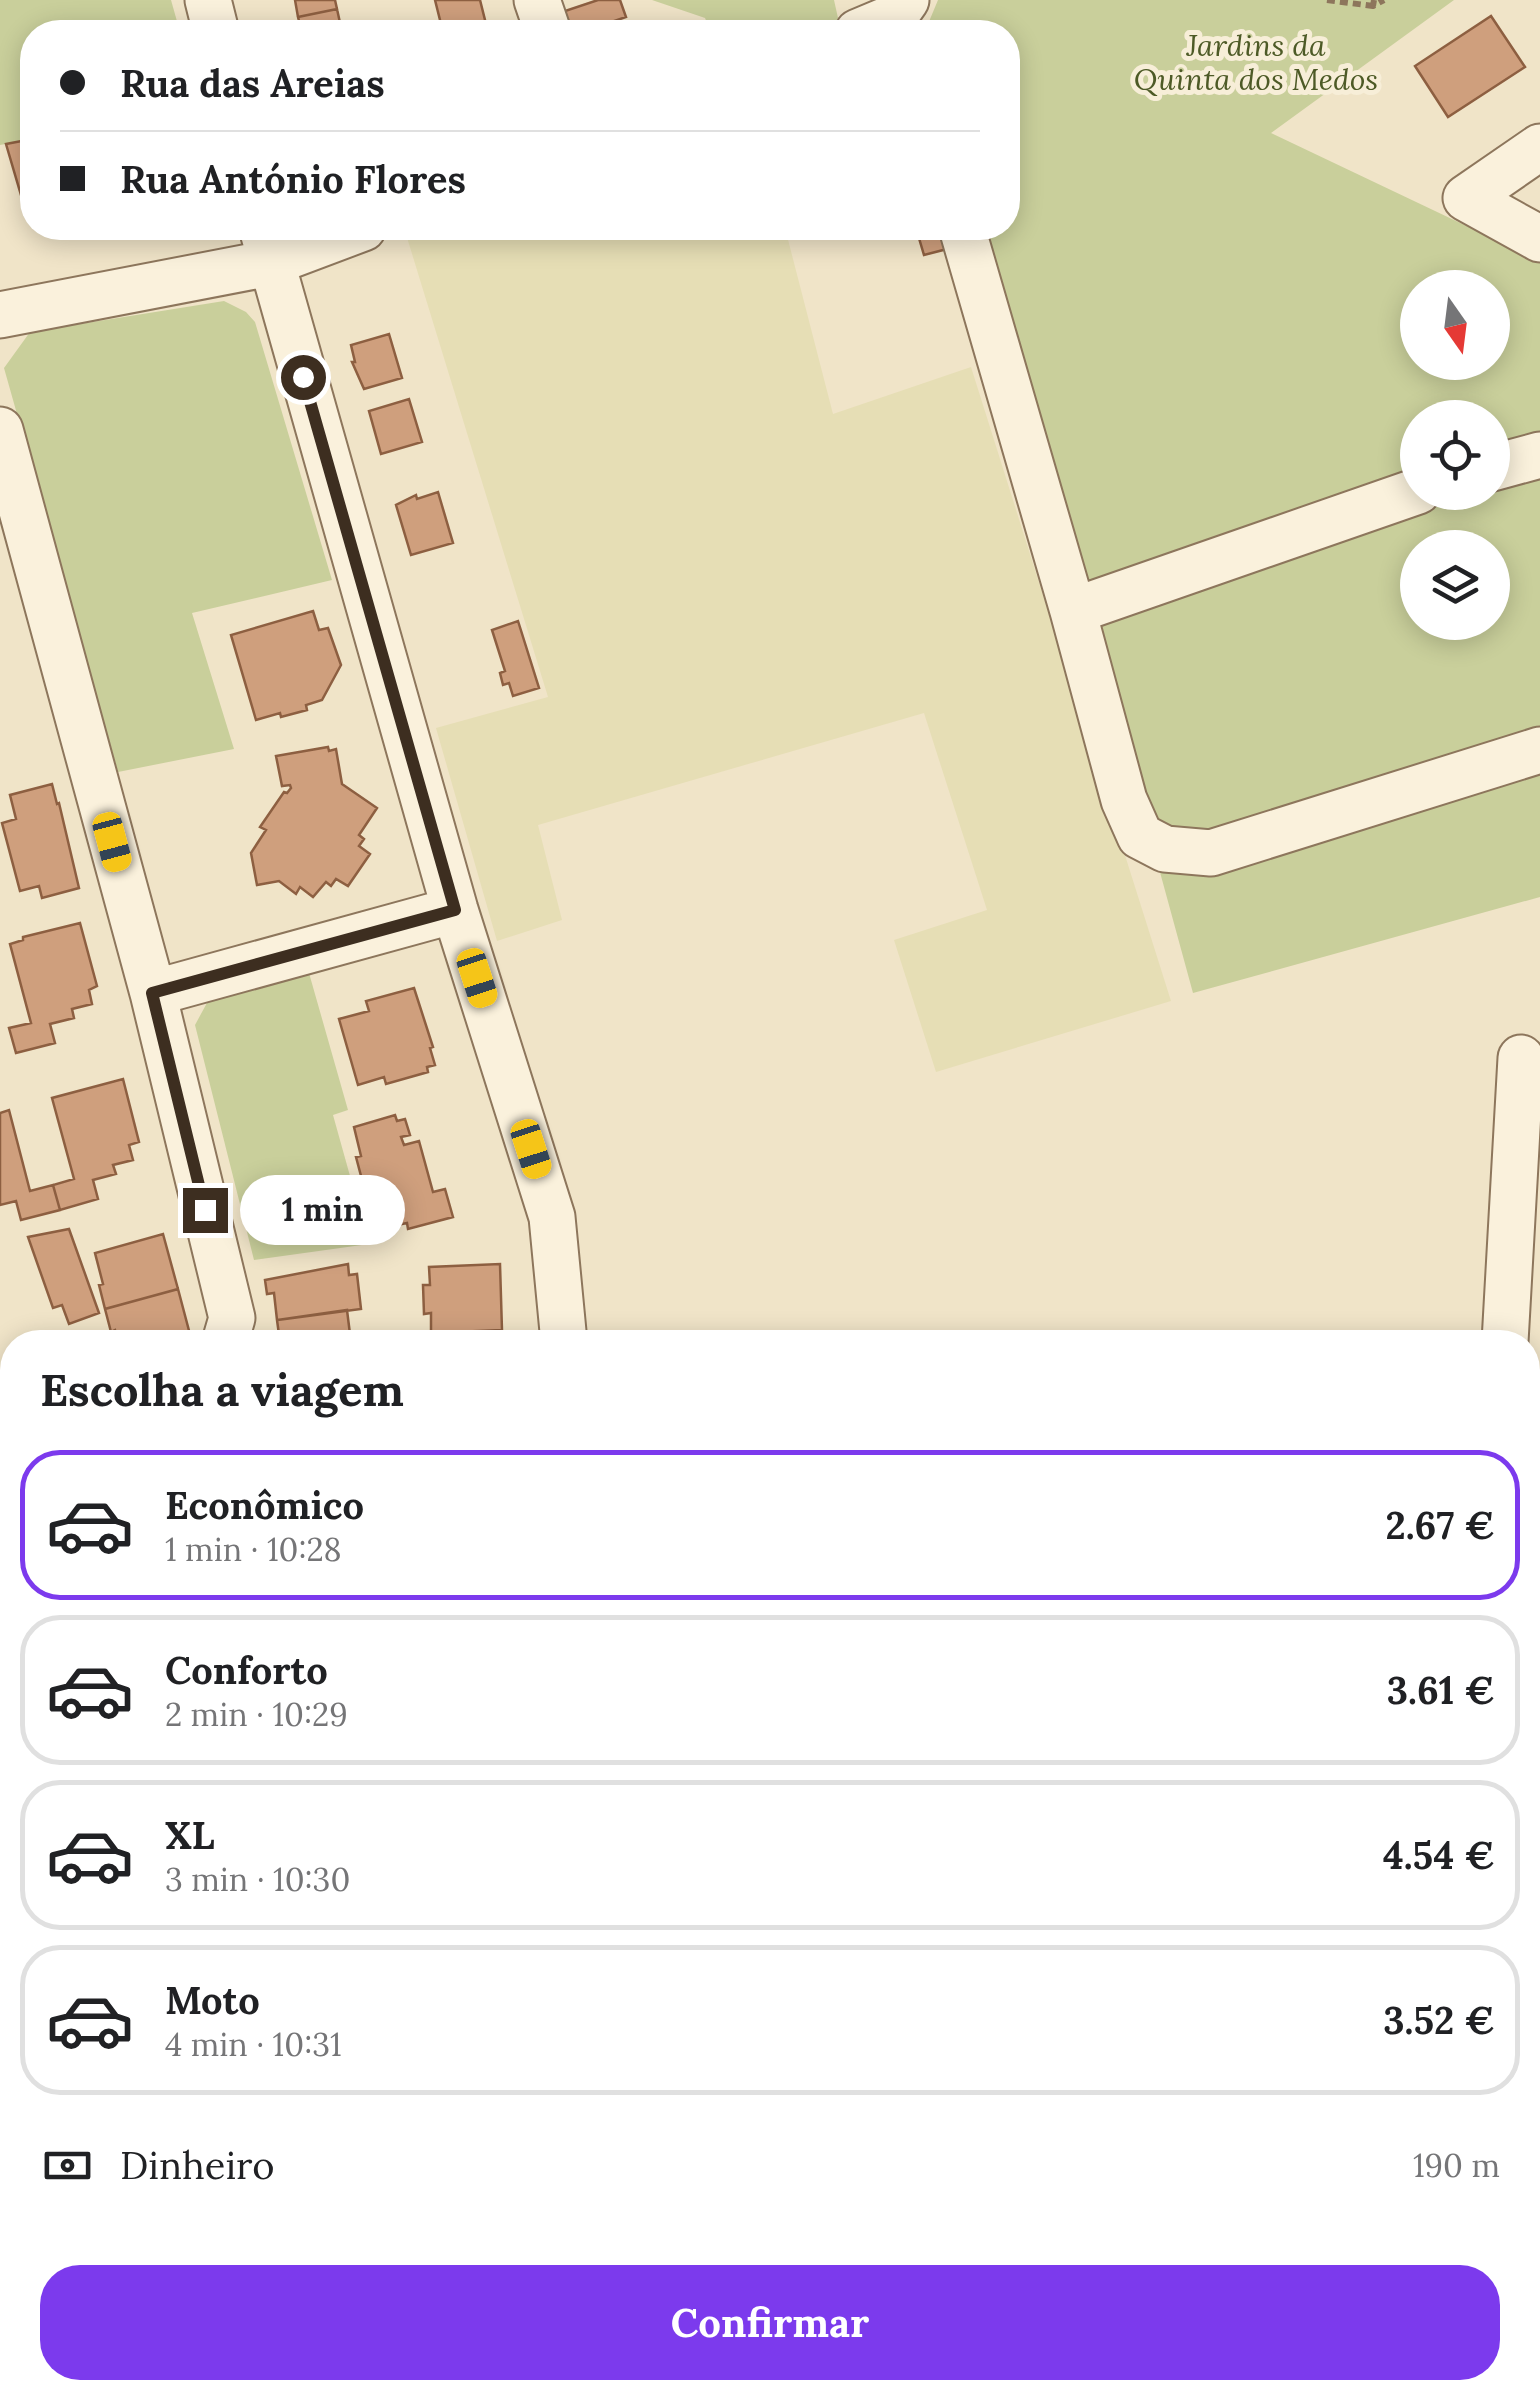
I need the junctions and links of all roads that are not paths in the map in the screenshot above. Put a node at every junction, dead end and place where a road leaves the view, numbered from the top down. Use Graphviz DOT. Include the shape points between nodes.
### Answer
graph roads {
  1 [pos="1540,147"];
  2 [pos="1540,239"];
  3 [pos="295,240"];
  4 [pos="965,240"];
  5 [pos="266,245"];
  6 [pos="0,315"];
  7 [pos="0,430"];
  8 [pos="1540,456"];
  9 [pos="1510,464"];
  10 [pos="1400,497"];
  11 [pos="1073,610"];
  12 [pos="1540,750"];
  13 [pos="455,910"];
  14 [pos="152,993"];
  15 [pos="1521,1058"];
  16 [pos="228,1330"];
  17 [pos="563,1330"];
  18 [pos="1506,1330"];
  1 -- 2 [label="street" via="1466,198"];
  3 -- 5 [label="street"];
  4 -- 11 [label="street"];
  5 -- 6 [label="street"];
  5 -- 13 [label="street"];
  7 -- 14 [label="street"];
  8 -- 9 [label="street"];
  10 -- 11 [label="street"];
  11 -- 12 [label="street" via="1124,800 1140,836 1164,849 1211,853"];
  13 -- 14 [label="street"];
  13 -- 17 [label="street" via="552,1217"];
  14 -- 16 [label="street" via="232,1318"];
  15 -- 18 [label="street"];
}
